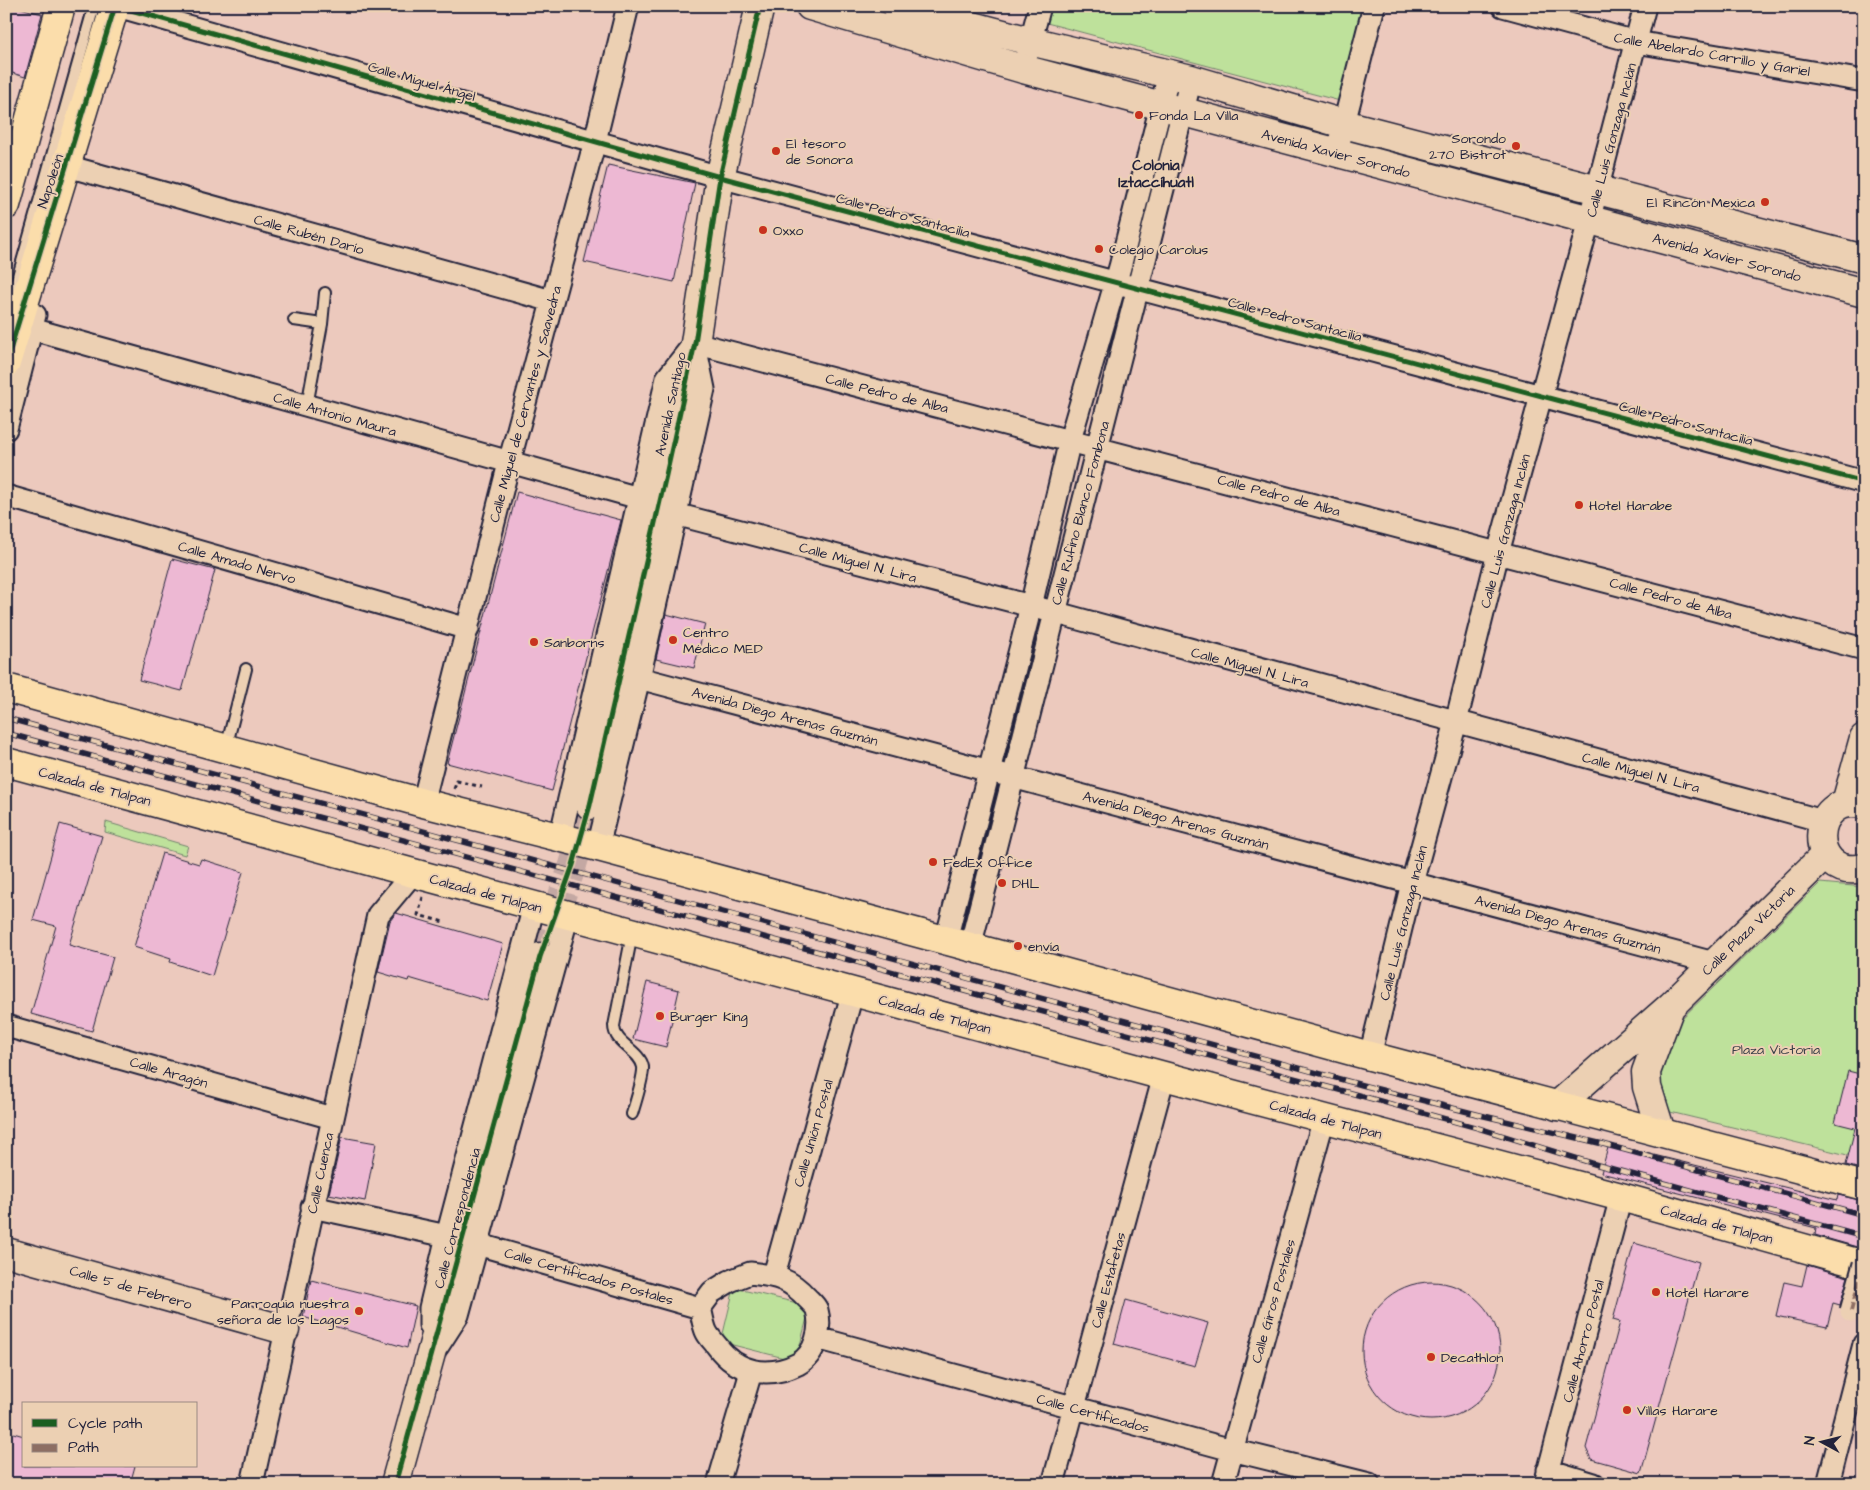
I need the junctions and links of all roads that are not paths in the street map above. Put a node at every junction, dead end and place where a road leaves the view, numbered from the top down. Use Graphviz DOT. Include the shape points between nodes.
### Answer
graph roads {
  1 [pos="61,6"];
  2 [pos="94,6"];
  3 [pos="116,6"];
  4 [pos="628,6"];
  5 [pos="760,6"];
  6 [pos="810,6"];
  7 [pos="897,6"];
  8 [pos="1040,6"];
  9 [pos="1374,6"];
  10 [pos="1503,6"];
  11 [pos="1645,6"];
  12 [pos="1030,41"];
  13 [pos="1636,42"];
  14 [pos="1023,69"];
  15 [pos="1180,77"];
  16 [pos="1864,81"];
  17 [pos="1172,108"];
  18 [pos="1344,124"];
  19 [pos="595,141"];
  20 [pos="9,153"];
  21 [pos="1336,153"];
  22 [pos="67,166"];
  23 [pos="720,177"];
  24 [pos="6,178"];
  25 [pos="1597,190"];
  26 [pos="6,205"];
  27 [pos="49,220"];
  28 [pos="1589,221"];
  29 [pos="1864,259"];
  30 [pos="1115,284"];
  31 [pos="1138,290"];
  32 [pos="325,293"];
  33 [pos="1864,294"];
  34 [pos="552,301"];
  35 [pos="6,317"];
  36 [pos="294,320"];
  37 [pos="322,324"];
  38 [pos="32,329"];
  39 [pos="694,343"];
  40 [pos="6,364"];
  41 [pos="1541,396"];
  42 [pos="307,406"];
  43 [pos="6,429"];
  44 [pos="1070,440"];
  45 [pos="1098,447"];
  46 [pos="509,463"];
  47 [pos="1864,482"];
  48 [pos="6,496"];
  49 [pos="639,498"];
  50 [pos="675,514"];
  51 [pos="1498,553"];
  52 [pos="1031,606"];
  53 [pos="1054,614"];
  54 [pos="468,629"];
  55 [pos="1864,649"];
  56 [pos="246,670"];
  57 [pos="639,678"];
  58 [pos="6,688"];
  59 [pos="1456,722"];
  60 [pos="1864,738"];
  61 [pos="226,749"];
  62 [pos="6,762"];
  63 [pos="988,770"];
  64 [pos="1014,777"];
  65 [pos="423,803"];
  66 [pos="1855,804"];
  67 [pos="590,805"];
  68 [pos="1823,821"];
  69 [pos="560,838"];
  70 [pos="598,847"];
  71 [pos="1826,855"];
  72 [pos="1864,868"];
  73 [pos="421,875"];
  74 [pos="1412,883"];
  75 [pos="534,906"];
  76 [pos="568,915"];
  77 [pos="633,932"];
  78 [pos="958,944"];
  79 [pos="540,958"];
  80 [pos="1714,963"];
  81 [pos="853,991"];
  82 [pos="1671,1006"];
  83 [pos="6,1026"];
  84 [pos="1370,1056"];
  85 [pos="1164,1076"];
  86 [pos="1557,1106"];
  87 [pos="632,1114"];
  88 [pos="332,1118"];
  89 [pos="1324,1118"];
  90 [pos="1661,1132"];
  91 [pos="1864,1186"];
  92 [pos="1620,1197"];
  93 [pos="312,1207"];
  94 [pos="447,1236"];
  95 [pos="477,1244"];
  96 [pos="6,1252"];
  97 [pos="1864,1264"];
  98 [pos="774,1275"];
  99 [pos="700,1308"];
  100 [pos="1851,1311"];
  101 [pos="285,1330"];
  102 [pos="817,1338"];
  103 [pos="1864,1344"];
  104 [pos="430,1358"];
  105 [pos="751,1372"];
  106 [pos="1074,1408"];
  107 [pos="1232,1450"];
  108 [pos="1546,1477"];
  109 [pos="252,1484"];
  110 [pos="395,1484"];
  111 [pos="718,1484"];
  112 [pos="1054,1484"];
  113 [pos="1223,1484"];
  114 [pos="1370,1484"];
  115 [pos="1594,1484"];
  116 [pos="1828,1484"];
  1 -- 26 [label="main road"];
  2 -- 35 [label="lane"];
  3 -- 19 [label="street, Calle Miguel Ángel"];
  3 -- 22 [label="main road, Napoleón"];
  4 -- 19 [label="street, Calle Miguel de Cervantes y Saavedra"];
  5 -- 23 [label="street, Avenida Santiago"];
  6 -- 14 [label="street, Avenida Xavier Sorondo"];
  7 -- 12 [label="street"];
  8 -- 12 [label="street"];
  9 -- 18 [label="street"];
  10 -- 13 [label="street, Calle Abelardo Carrillo y Gariel"];
  11 -- 13 [label="street, Calle Luis Gonzaga Inclán"];
  12 -- 14 [label="street"];
  12 -- 15 [label="street"];
  13 -- 16 [label="street, Calle Abelardo Carrillo y Gariel"];
  13 -- 25 [label="street, Calle Luis Gonzaga Inclán"];
  14 -- 17 [label="street, Avenida Xavier Sorondo"];
  15 -- 17 [label="street, Calle Rufino Blanco Fombona"];
  15 -- 18 [label="street"];
  17 -- 21 [label="street, Avenida Xavier Sorondo"];
  17 -- 30 [label="street, Calle Rufino Blanco Fombona"];
  17 -- 31 [label="street, Calle Rufino Blanco Fombona"];
  18 -- 21 [label="street"];
  18 -- 25 [label="street"];
  19 -- 23 [label="street, Calle Miguel Ángel"];
  19 -- 34 [label="street, Calle Miguel de Cervantes y Saavedra"];
  20 -- 24 [label="street" via="12,161"];
  21 -- 28 [label="street, Avenida Xavier Sorondo"];
  22 -- 27 [label="main road, Napoleón"];
  22 -- 34 [label="street, Calle Rubén Darío"];
  23 -- 30 [label="street, Calle Pedro Santacilia"];
  23 -- 39 [label="street, Avenida Santiago"];
  25 -- 28 [label="street, Calle Luis Gonzaga Inclán"];
  25 -- 29 [label="street"];
  27 -- 38 [label="street, Napoleón"];
  27 -- 40 [label="main road, Napoleón"];
  28 -- 33 [label="street, Avenida Xavier Sorondo"];
  28 -- 41 [label="street, Calle Luis Gonzaga Inclán"];
  30 -- 31 [label="street, Calle Pedro Santacilia"];
  30 -- 44 [label="street, Calle Rufino Blanco Fombona"];
  31 -- 41 [label="street, Calle Pedro Santacilia"];
  31 -- 45 [label="street, Calle Rufino Blanco Fombona"];
  32 -- 37 [label="lane"];
  34 -- 46 [label="street, Calle Miguel de Cervantes y Saavedra"];
  36 -- 37 [label="lane"];
  37 -- 42 [label="lane"];
  38 -- 42 [label="street, Calle Antonio Maura"];
  38 -- 43 [label="street, Napoleón"];
  39 -- 44 [label="street, Calle Pedro de Alba"];
  39 -- 49 [label="street, Avenida Santiago" via="667,378"];
  39 -- 50 [label="street, Avenida Santiago" via="704,389"];
  39 -- 67 [label="street, Avenida Santiago"];
  41 -- 47 [label="street, Calle Pedro Santacilia"];
  41 -- 51 [label="street, Calle Luis Gonzaga Inclán"];
  42 -- 46 [label="street, Calle Antonio Maura"];
  44 -- 45 [label="street, Calle Pedro de Alba"];
  44 -- 52 [label="street, Calle Rufino Blanco Fombona"];
  45 -- 51 [label="street, Calle Pedro de Alba"];
  45 -- 53 [label="street, Calle Rufino Blanco Fombona"];
  46 -- 49 [label="street, Calle Antonio Maura"];
  46 -- 54 [label="street, Calle Miguel de Cervantes y Saavedra"];
  48 -- 54 [label="street, Calle Amado Nervo"];
  49 -- 69 [label="street, Avenida Santiago"];
  50 -- 52 [label="street, Calle Miguel N. Lira"];
  50 -- 57 [label="street, Avenida Santiago"];
  51 -- 55 [label="street, Calle Pedro de Alba"];
  51 -- 59 [label="street, Calle Luis Gonzaga Inclán"];
  52 -- 53 [label="street, Calle Miguel N. Lira"];
  52 -- 63 [label="street, Calle Rufino Blanco Fombona"];
  53 -- 59 [label="street, Calle Miguel N. Lira"];
  53 -- 64 [label="street, Calle Rufino Blanco Fombona"];
  54 -- 65 [label="street, Calle Miguel de Cervantes y Saavedra"];
  56 -- 61 [label="lane"];
  57 -- 63 [label="street, Avenida Diego Arenas Guzmán"];
  57 -- 70 [label="street, Avenida Santiago"];
  58 -- 61 [label="main road"];
  59 -- 68 [label="street, Calle Miguel N. Lira"];
  59 -- 74 [label="street, Calle Luis Gonzaga Inclán"];
  60 -- 66 [label="street"];
  61 -- 65 [label="main road"];
  62 -- 73 [label="main road, Calzada de Tlalpan"];
  63 -- 64 [label="street, Avenida Diego Arenas Guzmán"];
  63 -- 78 [label="street, Calle Rufino Blanco Fombona"];
  64 -- 74 [label="street, Avenida Diego Arenas Guzmán"];
  64 -- 78 [label="street, Calle Rufino Blanco Fombona"];
  65 -- 69 [label="main road"];
  66 -- 68 [label="street" via="1832,810"];
  68 -- 71 [label="street" via="1820,839"];
  69 -- 70 [label="main road"];
  70 -- 78 [label="main road"];
  71 -- 72 [label="street" via="1833,864 1844,869"];
  71 -- 80 [label="street, Calle Plaza Victoria"];
  73 -- 75 [label="main road, Calzada de Tlalpan"];
  73 -- 88 [label="street, Calle Cuenca" via="378,915"];
  74 -- 80 [label="street, Avenida Diego Arenas Guzmán"];
  74 -- 84 [label="street, Calle Luis Gonzaga Inclán"];
  75 -- 76 [label="main road, Calzada de Tlalpan"];
  75 -- 94 [label="street, Calle Correspondencia"];
  76 -- 77 [label="main road, Calzada de Tlalpan"];
  76 -- 95 [label="street, Calle Correspondencia"];
  77 -- 81 [label="main road, Calzada de Tlalpan"];
  77 -- 87 [label="lane" via="614,1026 616,1035 643,1067"];
  78 -- 84 [label="main road"];
  79 -- 104 [label="street, Calle Correspondencia"];
  80 -- 82 [label="street, Calle Plaza Victoria"];
  81 -- 85 [label="main road, Calzada de Tlalpan"];
  81 -- 98 [label="street, Calle Unión Postal"];
  82 -- 86 [label="street, Calle Plaza Victoria"];
  82 -- 90 [label="street, Calle Plaza Victoria" via="1646,1072 1647,1087"];
  83 -- 88 [label="street, Calle Aragón"];
  84 -- 86 [label="main road"];
  85 -- 89 [label="main road, Calzada de Tlalpan"];
  85 -- 106 [label="street, Calle Estafetas"];
  86 -- 90 [label="main road"];
  88 -- 93 [label="street, Calle Cuenca"];
  89 -- 92 [label="main road, Calzada de Tlalpan"];
  89 -- 107 [label="street, Calle Giros Postales"];
  90 -- 91 [label="main road"];
  92 -- 97 [label="main road, Calzada de Tlalpan"];
  92 -- 108 [label="street, Calle Ahorro Postal"];
  93 -- 94 [label="street"];
  93 -- 101 [label="street, Calle Cuenca"];
  94 -- 104 [label="street, Calle Correspondencia" via="430,1308"];
  95 -- 99 [label="street, Calle Certificados Postales"];
  95 -- 104 [label="street, Calle Correspondencia" via="458,1315"];
  96 -- 101 [label="street, Calle 5 de Febrero"];
  97 -- 100 [label="street, bridge"];
  98 -- 99 [label="street" via="750,1273 730,1281 712,1292"];
  98 -- 102 [label="street" via="801,1292 816,1308"];
  99 -- 105 [label="street" via="706,1331 720,1351 733,1364"];
  101 -- 109 [label="street, Calle Cuenca"];
  102 -- 105 [label="street" via="799,1364 776,1371"];
  102 -- 106 [label="street, Calle Certificados"];
  103 -- 116 [label="street"];
  104 -- 110 [label="street, Calle Correspondencia"];
  105 -- 111 [label="street"];
  106 -- 107 [label="street, Calle Certificados"];
  106 -- 112 [label="street, Calle Estafetas"];
  107 -- 113 [label="street, Calle Giros Postales"];
  107 -- 114 [label="street, Calle Certificados"];
  108 -- 115 [label="street"];
}
